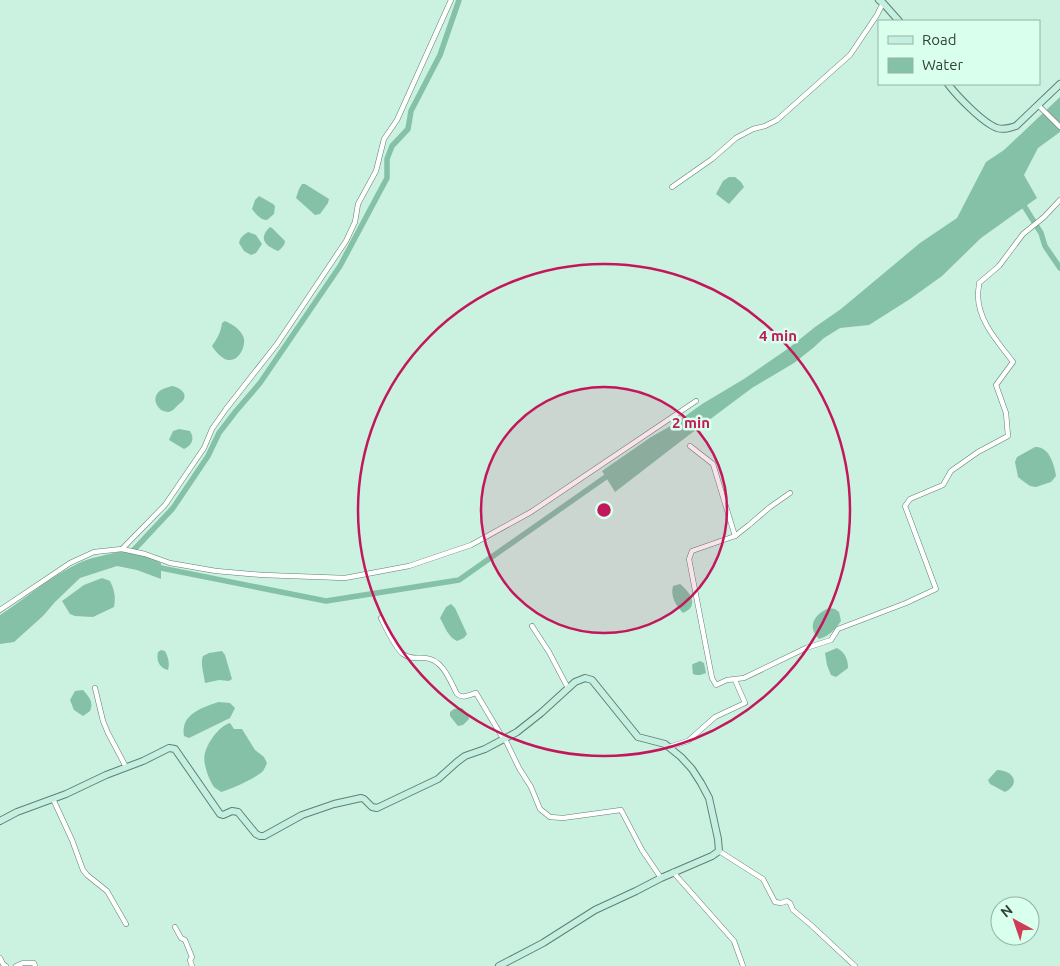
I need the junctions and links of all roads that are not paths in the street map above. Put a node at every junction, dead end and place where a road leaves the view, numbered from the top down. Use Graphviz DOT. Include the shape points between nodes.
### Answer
graph roads {
  1 [pos="452,0"];
  2 [pos="881,1"];
  3 [pos="898,20"];
  4 [pos="1060,84"];
  5 [pos="949,85"];
  6 [pos="1038,105"];
  7 [pos="1060,127"];
  8 [pos="672,187"];
  9 [pos="1060,200"];
  10 [pos="696,401"];
  11 [pos="690,446"];
  12 [pos="790,494"];
  13 [pos="735,536"];
  14 [pos="122,549"];
  15 [pos="0,610"];
  16 [pos="380,618"];
  17 [pos="532,626"];
  18 [pos="735,680"];
  19 [pos="95,688"];
  20 [pos="568,688"];
  21 [pos="504,739"];
  22 [pos="669,747"];
  23 [pos="126,767"];
  24 [pos="54,799"];
  25 [pos="0,821"];
  26 [pos="719,851"];
  27 [pos="673,872"];
  28 [pos="660,878"];
  29 [pos="126,924"];
  30 [pos="175,927"];
  31 [pos="0,958"];
  32 [pos="6,966"];
  33 [pos="16,966"];
  34 [pos="35,966"];
  35 [pos="192,966"];
  36 [pos="498,966"];
  37 [pos="743,966"];
  38 [pos="855,966"];
  1 -- 14 [label="street" via="398,120 384,139 376,171 358,204 355,222 346,240 277,344 212,429 204,448 164,505"];
  2 -- 3 [label="street"];
  2 -- 8 [label="street" via="877,15 850,55 777,120 736,138"];
  4 -- 6 [label="street"];
  5 -- 6 [label="street" via="984,120 997,128 1016,126"];
  6 -- 7 [label="street"];
  9 -- 18 [label="street" via="1023,234 999,266 979,283 981,312 992,334 1013,362 996,385 1006,413 1008,436 950,471 943,485 910,498 905,506 936,588 838,629 831,640"];
  10 -- 14 [label="street" via="531,512 471,545 410,566 345,578 262,575 170,563"];
  11 -- 13 [label="street" via="713,464"];
  12 -- 13 [label="street"];
  13 -- 18 [label="street" via="692,551 689,559 712,678 716,685"];
  14 -- 15 [label="street" via="94,552 70,564"];
  16 -- 21 [label="street" via="404,654 440,664 461,697 476,693"];
  17 -- 20 [label="street"];
  18 -- 22 [label="street" via="745,703 715,717 688,741"];
  19 -- 23 [label="street" via="103,721"];
  20 -- 21 [label="street" via="541,713"];
  20 -- 22 [label="street" via="585,678 592,680 638,737"];
  21 -- 23 [label="street" via="465,756 438,779 377,808 362,798 334,804 302,815 264,836 256,834 238,812 232,810 220,814 175,749 169,748"];
  21 -- 28 [label="street" via="540,808 550,817 621,810"];
  22 -- 26 [label="street" via="692,769 709,798"];
  23 -- 24 [label="street"];
  24 -- 25 [label="street"];
  24 -- 29 [label="street" via="83,870 107,891"];
  26 -- 27 [label="street"];
  26 -- 38 [label="street" via="763,879 775,902 790,903 793,910"];
  27 -- 28 [label="street"];
  27 -- 37 [label="street" via="734,941"];
  28 -- 36 [label="street" via="595,910 543,943"];
  30 -- 35 [label="street" via="185,940"];
  31 -- 32 [label="street"];
  33 -- 34 [label="street" via="23,963"];
}
